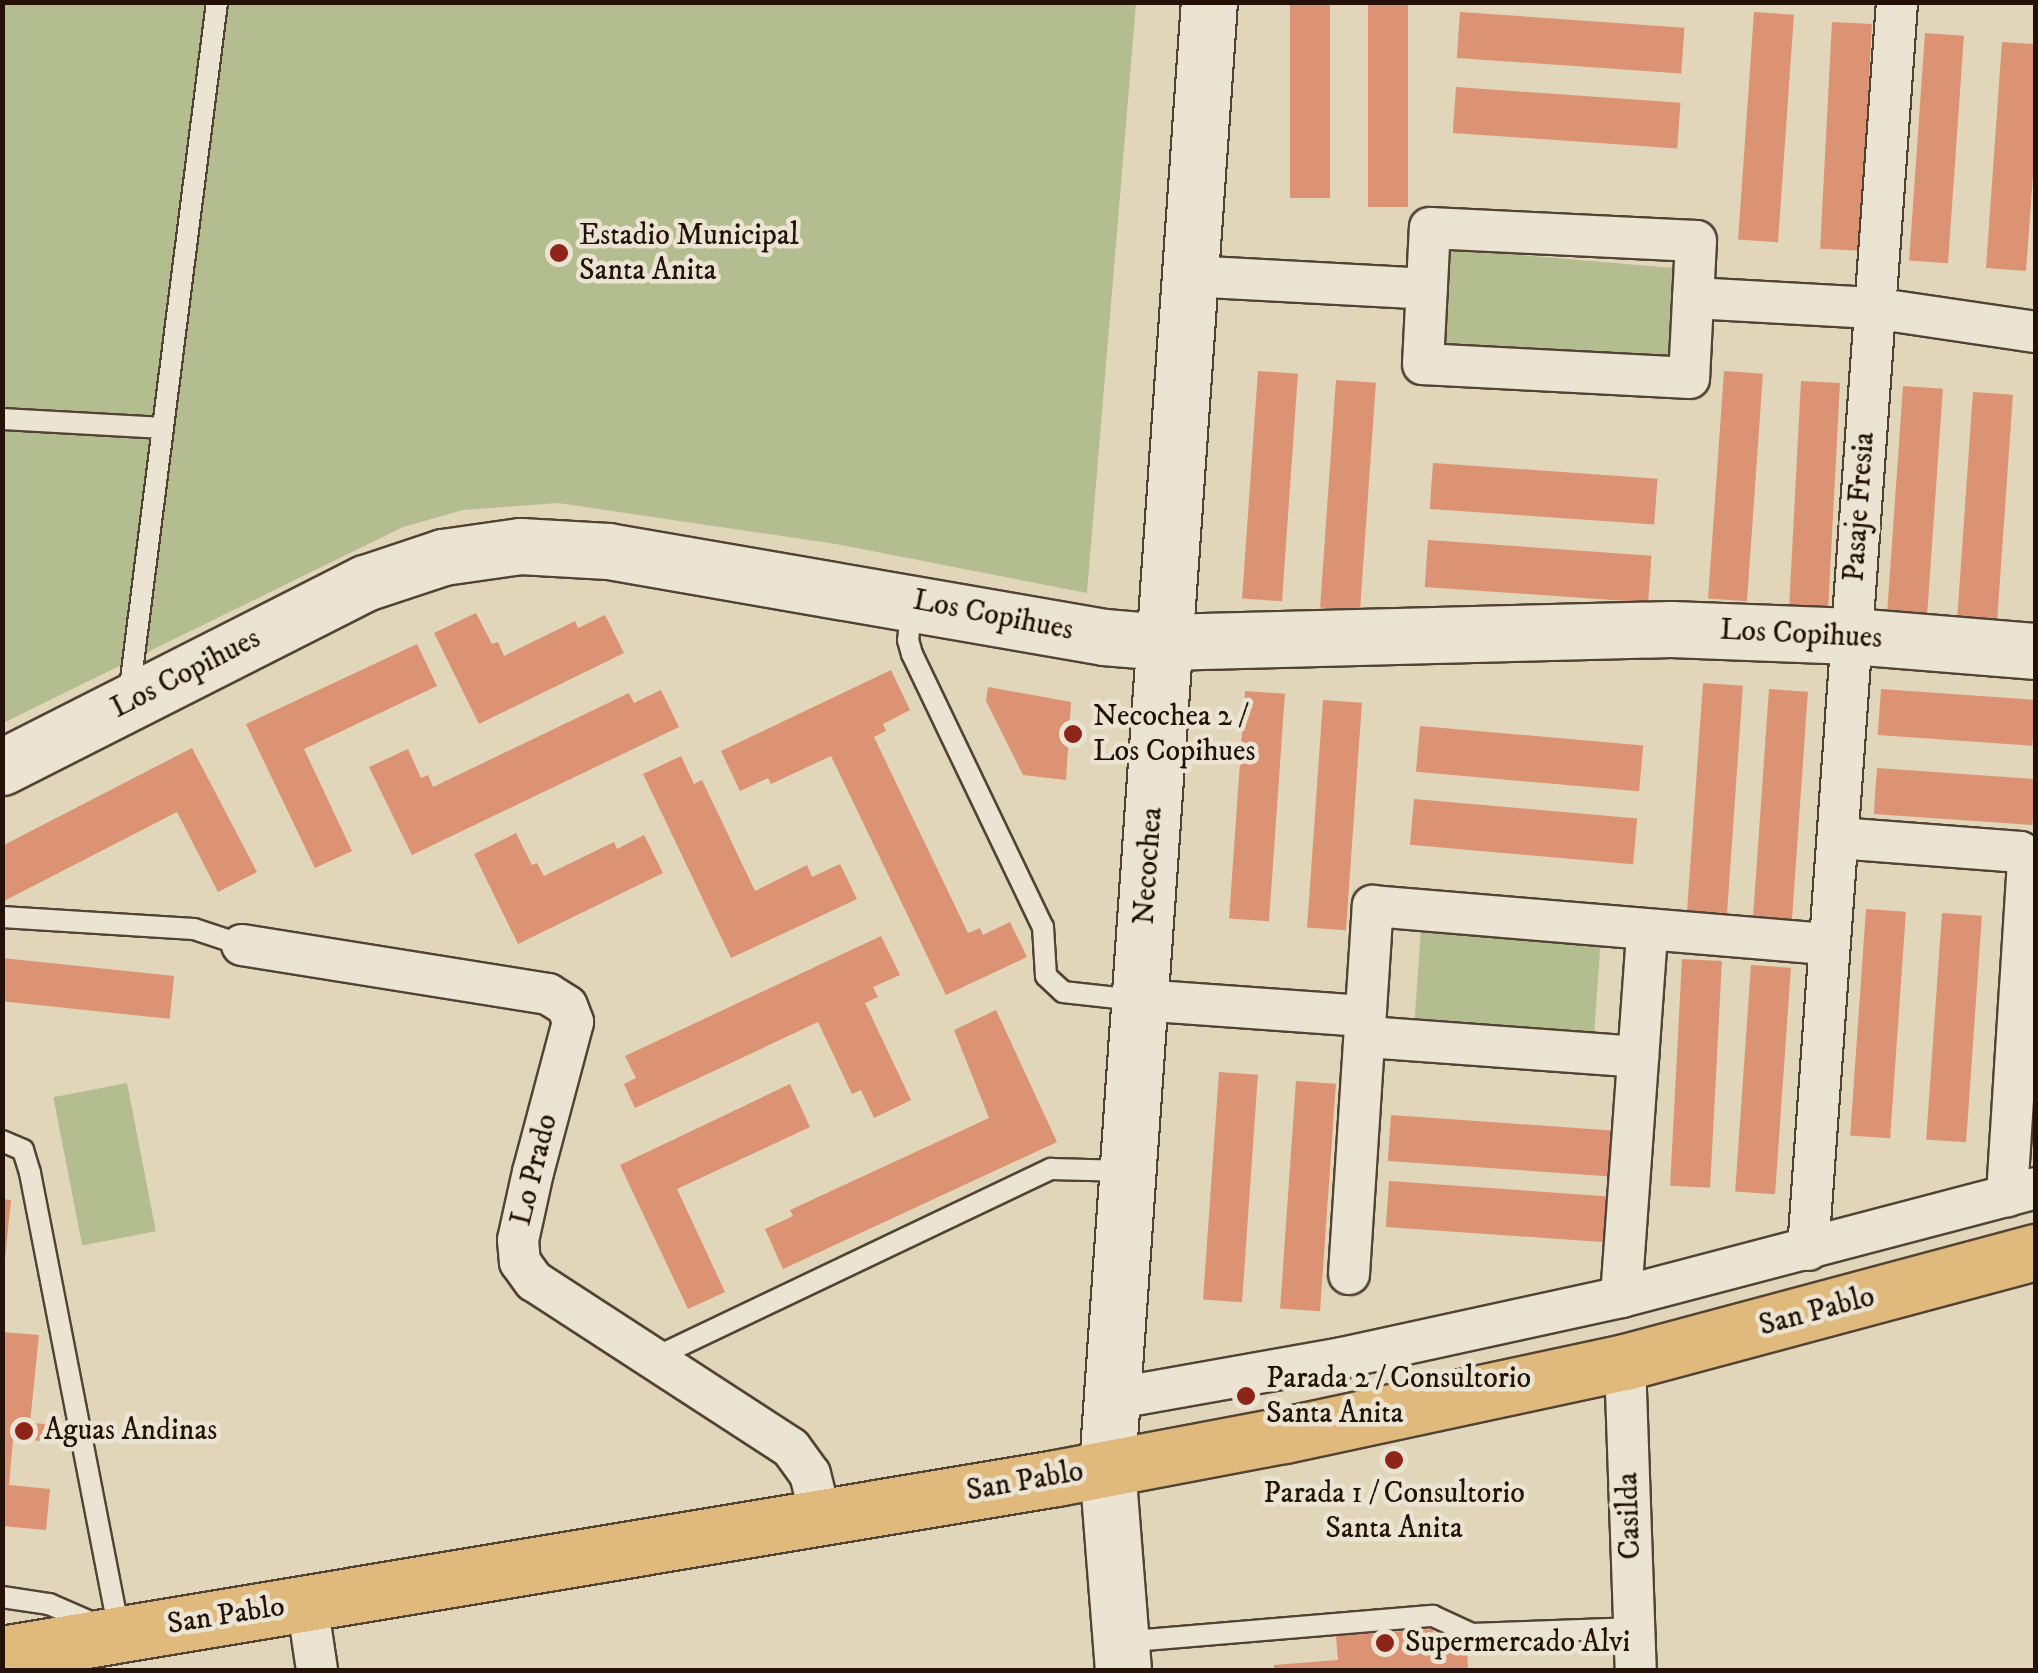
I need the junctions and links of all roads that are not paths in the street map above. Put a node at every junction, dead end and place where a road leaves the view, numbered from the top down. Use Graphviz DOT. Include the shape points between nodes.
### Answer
graph roads {
  1 [pos="217,2"];
  2 [pos="1209,2"];
  3 [pos="1897,2"];
  4 [pos="1190,276"];
  5 [pos="1427,288"];
  6 [pos="1693,298"];
  7 [pos="1873,308"];
  8 [pos="2036,332"];
  9 [pos="2,420"];
  10 [pos="163,428"];
  11 [pos="912,602"];
  12 [pos="1852,636"];
  13 [pos="1164,642"];
  14 [pos="2036,651"];
  15 [pos="128,703"];
  16 [pos="2,766"];
  17 [pos="1838,838"];
  18 [pos="2,917"];
  19 [pos="1647,930"];
  20 [pos="1829,944"];
  21 [pos="242,945"];
  22 [pos="1140,1000"];
  23 [pos="1365,1026"];
  24 [pos="1638,1057"];
  25 [pos="2,1142"];
  26 [pos="1128,1171"];
  27 [pos="2021,1192"];
  28 [pos="1808,1250"];
  29 [pos="2036,1252"];
  30 [pos="1349,1274"];
  31 [pos="1621,1298"];
  32 [pos="652,1359"];
  33 [pos="1625,1362"];
  34 [pos="1112,1399"];
  35 [pos="1107,1467"];
  36 [pos="821,1518"];
  37 [pos="2,1596"];
  38 [pos="307,1603"];
  39 [pos="1634,1628"];
  40 [pos="120,1634"];
  41 [pos="2,1654"];
  42 [pos="1122,1656"];
  43 [pos="317,1670"];
  44 [pos="1636,1670"];
  1 -- 10 [label="lane"];
  2 -- 4 [label="street, Necochea"];
  3 -- 7 [label="street, Pasaje Fresia"];
  4 -- 5 [label="street"];
  4 -- 13 [label="street, Necochea"];
  5 -- 6 [label="street" via="1430,228 1696,241"];
  5 -- 6 [label="street" via="1422,364 1689,378"];
  6 -- 7 [label="street"];
  7 -- 8 [label="street"];
  7 -- 12 [label="street, Pasaje Fresia"];
  9 -- 10 [label="lane"];
  10 -- 15 [label="lane"];
  11 -- 13 [label="street, Los Copihues"];
  11 -- 15 [label="street, Los Copihues" via="608,550 479,550 365,583"];
  11 -- 22 [label="lane" via="912,654 1044,927 1046,976 1063,992"];
  12 -- 13 [label="street, Los Copihues" via="1670,629"];
  12 -- 14 [label="street, Los Copihues"];
  12 -- 17 [label="street, Pasaje Fresia"];
  13 -- 22 [label="street, Necochea"];
  15 -- 16 [label="street, Los Copihues"];
  17 -- 20 [label="street, Pasaje Fresia"];
  17 -- 27 [label="street" via="2020,852 2028,861"];
  18 -- 21 [label="lane" via="194,928"];
  19 -- 20 [label="street"];
  19 -- 23 [label="street" via="1373,906"];
  19 -- 24 [label="street"];
  20 -- 28 [label="street, Pasaje Fresia"];
  21 -- 32 [label="street, Lo Prado" via="548,994 567,1006 573,1022 517,1251 534,1282"];
  22 -- 23 [label="street"];
  22 -- 26 [label="street, Necochea"];
  23 -- 24 [label="street"];
  23 -- 30 [label="street"];
  24 -- 31 [label="street"];
  25 -- 40 [label="lane" via="23,1150 30,1173"];
  26 -- 32 [label="lane" via="1050,1168"];
  26 -- 34 [label="street, Necochea"];
  27 -- 28 [label="street, San Pablo"];
  28 -- 31 [label="street, San Pablo"];
  29 -- 33 [label="main road, San Pablo"];
  31 -- 34 [label="street, San Pablo"];
  32 -- 36 [label="street, Lo Prado" via="791,1448 810,1474"];
  33 -- 35 [label="main road, San Pablo"];
  33 -- 39 [label="street, Casilda"];
  34 -- 35 [label="street, Necochea"];
  35 -- 36 [label="main road, San Pablo"];
  35 -- 42 [label="street, Necochea"];
  36 -- 38 [label="main road, San Pablo"];
  37 -- 40 [label="lane" via="49,1604"];
  38 -- 40 [label="main road, San Pablo"];
  38 -- 43 [label="street"];
  39 -- 42 [label="lane" via="1472,1634 1433,1616"];
  39 -- 44 [label="street, Casilda"];
  40 -- 41 [label="main road, San Pablo"];
}
